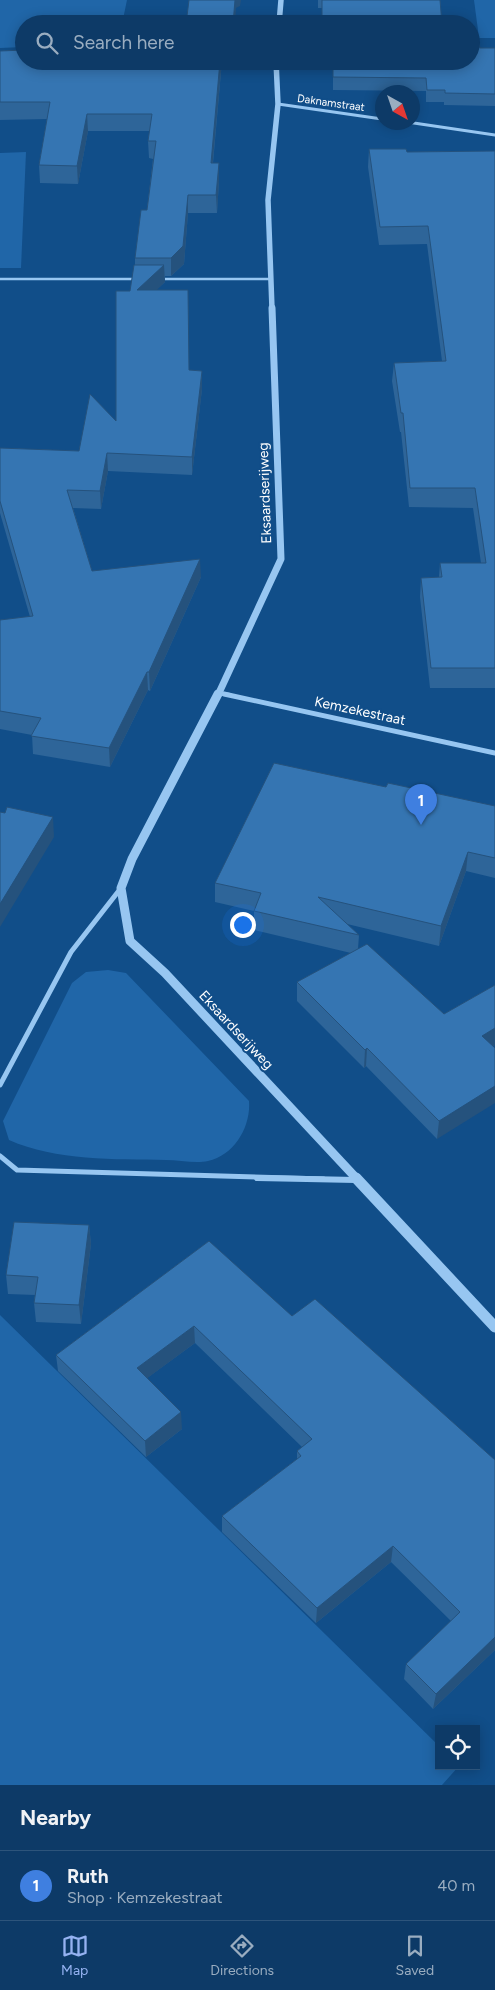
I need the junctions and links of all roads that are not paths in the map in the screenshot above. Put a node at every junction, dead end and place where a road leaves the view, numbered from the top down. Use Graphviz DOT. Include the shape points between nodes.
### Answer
graph roads {
  1 [pos="281,0"];
  2 [pos="280,15"];
  3 [pos="276,70"];
  4 [pos="278,104"];
  5 [pos="375,118"];
  6 [pos="420,124"];
  7 [pos="495,135"];
  8 [pos="271,278"];
  9 [pos="0,279"];
  10 [pos="145,279"];
  11 [pos="155,279"];
  12 [pos="220,692"];
  13 [pos="495,753"];
  14 [pos="121,888"];
  15 [pos="0,1085"];
  16 [pos="0,1156"];
  17 [pos="357,1180"];
  18 [pos="495,1327"];
  1 -- 2 [label="street"];
  3 -- 4 [label="street, Eksaardserijweg"];
  4 -- 5 [label="street, Daknamstraat"];
  4 -- 8 [label="street, Eksaardserijweg" via="268,200"];
  6 -- 7 [label="street"];
  8 -- 11 [label="lane"];
  8 -- 12 [label="street, Eksaardserijweg" via="281,559"];
  9 -- 10 [label="lane"];
  12 -- 13 [label="street, Kemzekestraat"];
  12 -- 14 [label="street, Eksaardserijweg" via="132,859"];
  14 -- 15 [label="street, Eksaardserijweg" via="71,952"];
  14 -- 17 [label="street, Eksaardserijweg" via="130,941 165,974"];
  16 -- 17 [label="street" via="17,1170"];
  17 -- 18 [label="street, Eksaardserijweg"];
}
